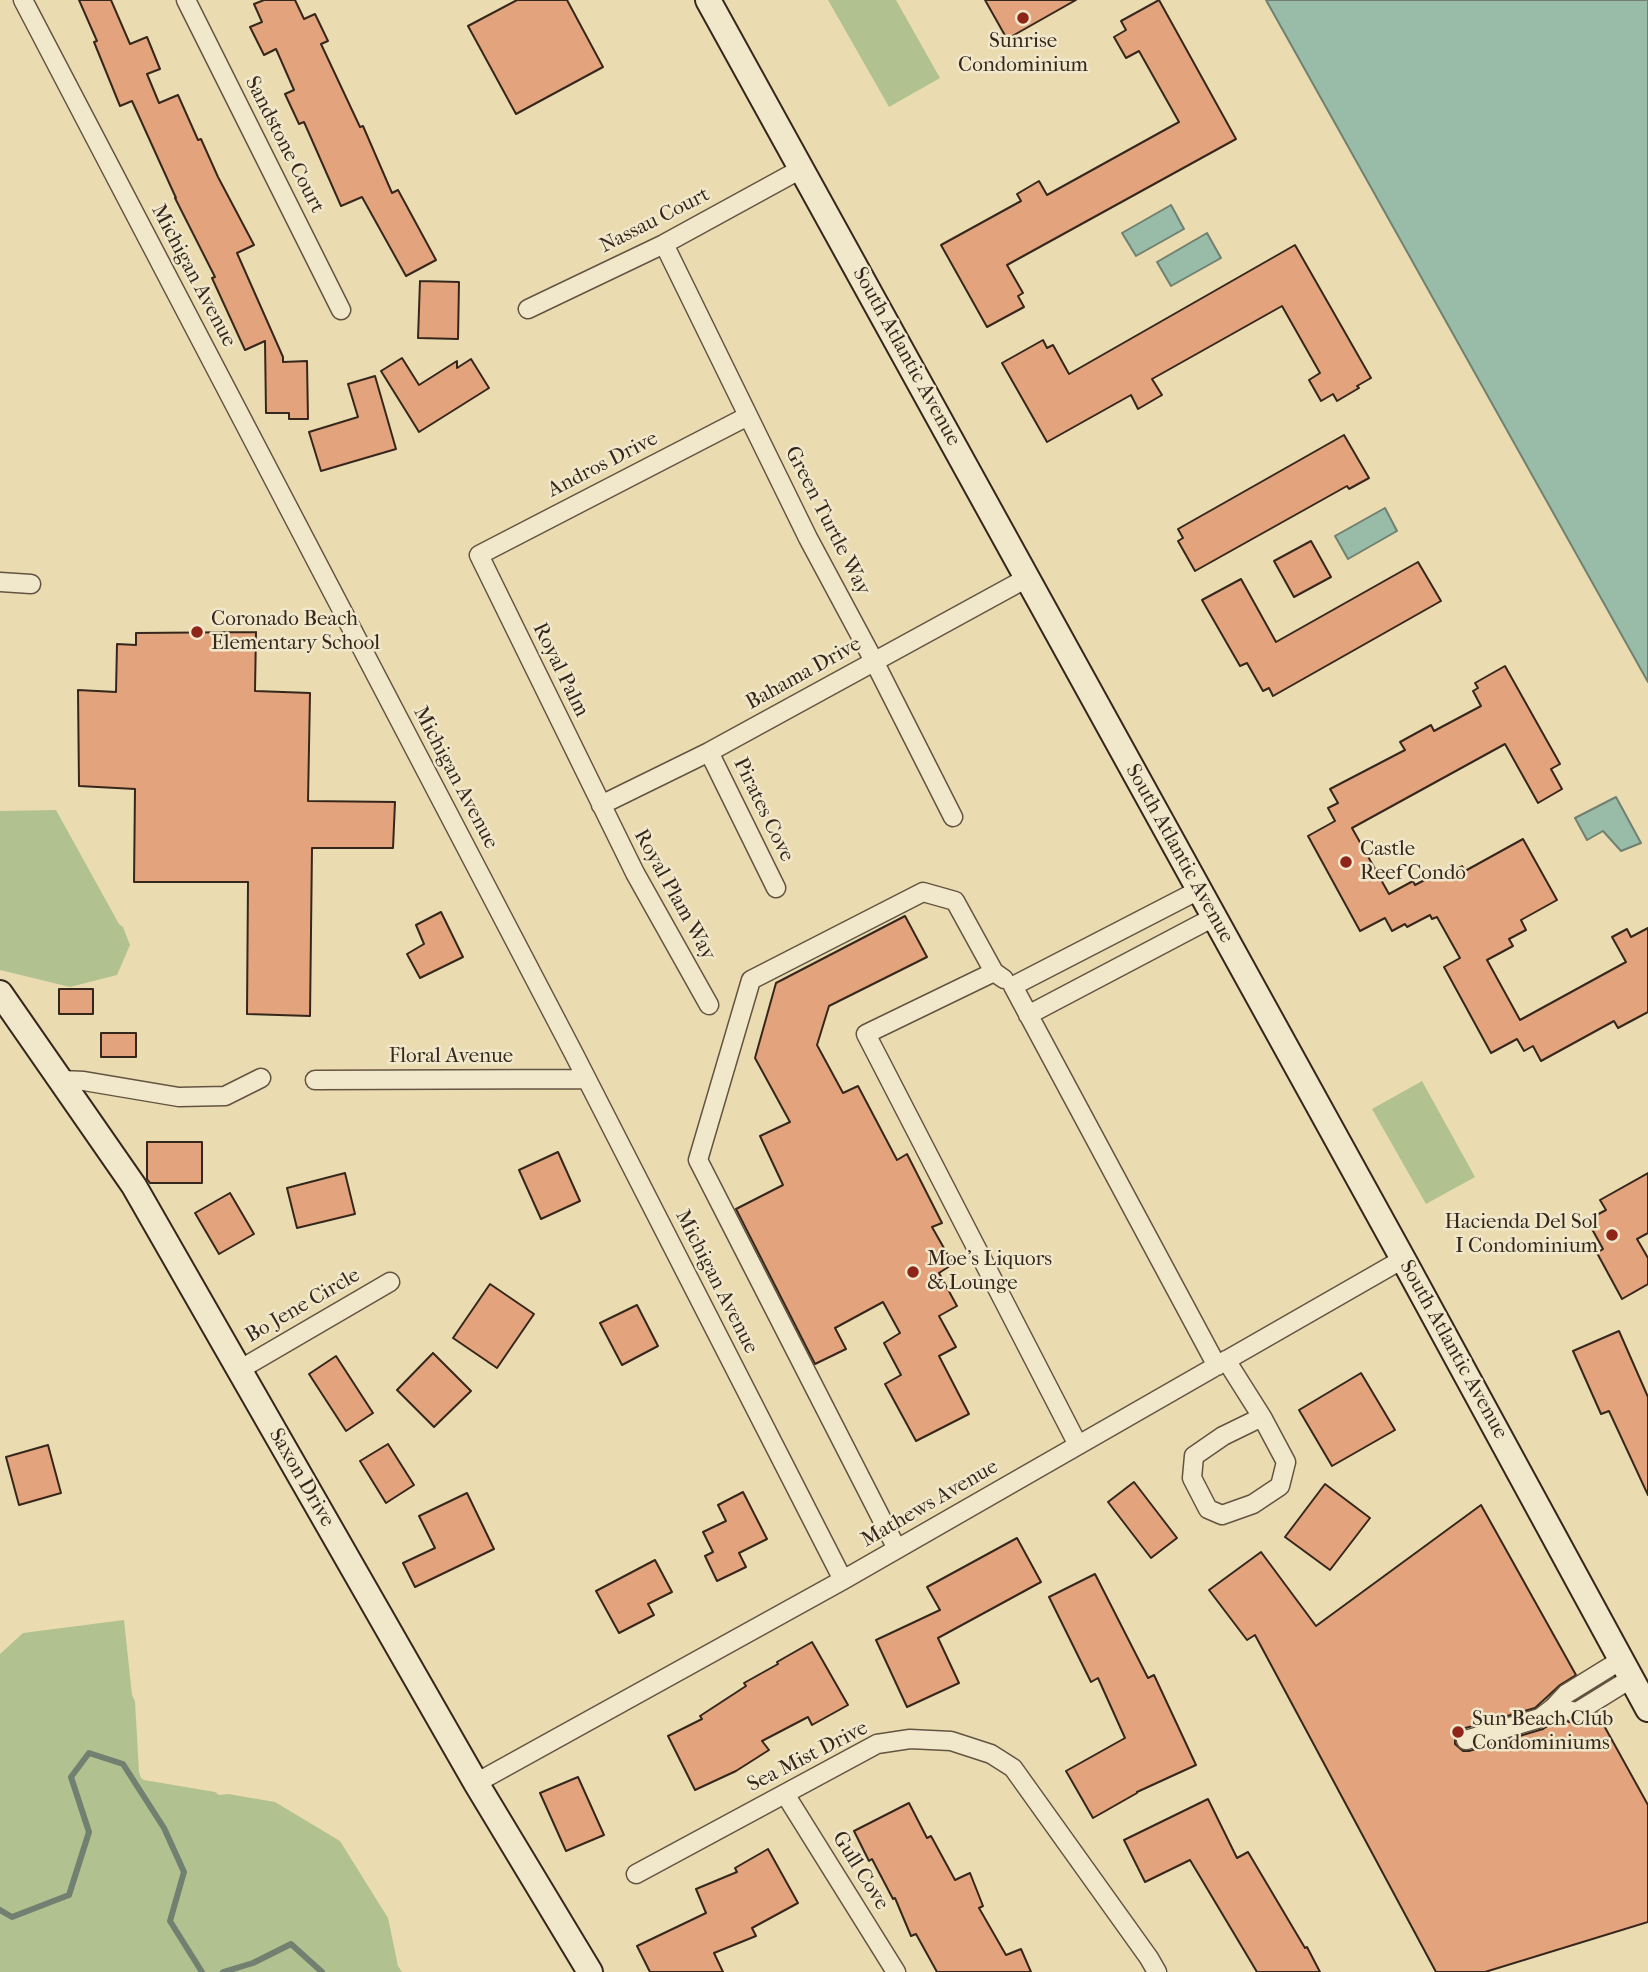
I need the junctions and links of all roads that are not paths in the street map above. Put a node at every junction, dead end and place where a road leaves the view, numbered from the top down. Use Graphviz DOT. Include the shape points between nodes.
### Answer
graph roads {
  1 [pos="23,0"];
  2 [pos="186,0"];
  3 [pos="708,0"];
  4 [pos="801,169"];
  5 [pos="664,244"];
  6 [pos="528,309"];
  7 [pos="341,310"];
  8 [pos="748,416"];
  9 [pos="479,555"];
  10 [pos="1027,578"];
  11 [pos="0,582"];
  12 [pos="31,584"];
  13 [pos="874,661"];
  14 [pos="709,752"];
  15 [pos="601,805"];
  16 [pos="953,817"];
  17 [pos="776,888"];
  18 [pos="1199,890"];
  19 [pos="1214,917"];
  20 [pos="994,972"];
  21 [pos="1013,986"];
  22 [pos="0,993"];
  23 [pos="709,1005"];
  24 [pos="1028,1015"];
  25 [pos="261,1078"];
  26 [pos="586,1079"];
  27 [pos="61,1080"];
  28 [pos="315,1080"];
  29 [pos="1403,1258"];
  30 [pos="390,1282"];
  31 [pos="1222,1363"];
  32 [pos="239,1370"];
  33 [pos="1262,1417"];
  34 [pos="1078,1445"];
  35 [pos="897,1549"];
  36 [pos="843,1580"];
  37 [pos="1627,1669"];
  38 [pos="1648,1709"];
  39 [pos="1466,1740"];
  40 [pos="475,1783"];
  41 [pos="785,1794"];
  42 [pos="636,1874"];
  43 [pos="590,1972"];
  44 [pos="896,1972"];
  45 [pos="1157,1972"];
  1 -- 26 [label="street, Michigan Avenue"];
  2 -- 7 [label="street, Sandstone Court"];
  3 -- 4 [label="street, South Atlantic Avenue"];
  4 -- 5 [label="street, Nassau Court"];
  4 -- 10 [label="street, South Atlantic Avenue"];
  5 -- 6 [label="street, Nassau Court"];
  5 -- 8 [label="street, Green Turtle Way"];
  8 -- 9 [label="street, Andros Drive"];
  8 -- 13 [label="street, Green Turtle Way"];
  9 -- 15 [label="street, Royal Palm"];
  10 -- 13 [label="street, Bahama Drive"];
  10 -- 18 [label="street, South Atlantic Avenue"];
  11 -- 12 [label="street"];
  13 -- 14 [label="street, Bahama Drive"];
  13 -- 16 [label="street, Green Turtle Way"];
  14 -- 15 [label="street, Bahama Drive"];
  14 -- 17 [label="street, Pirates Cove"];
  15 -- 23 [label="street, Royal Plam Way"];
  18 -- 19 [label="street, South Atlantic Avenue"];
  18 -- 21 [label="street"];
  19 -- 24 [label="street"];
  19 -- 29 [label="street, South Atlantic Avenue"];
  20 -- 21 [label="street"];
  20 -- 34 [label="street" via="866,1034"];
  20 -- 35 [label="street" via="955,901 923,892 751,980 698,1160"];
  21 -- 24 [label="street"];
  22 -- 27 [label="street, Saxon Drive"];
  24 -- 31 [label="street"];
  25 -- 27 [label="street" via="225,1096 179,1097"];
  26 -- 28 [label="street, Floral Avenue"];
  26 -- 36 [label="street, Michigan Avenue"];
  27 -- 32 [label="street, Saxon Drive" via="134,1186"];
  29 -- 31 [label="street, Mathews Avenue"];
  29 -- 37 [label="street, South Atlantic Avenue"];
  30 -- 32 [label="street, Bo Jene Circle"];
  31 -- 33 [label="street"];
  31 -- 34 [label="street, Mathews Avenue"];
  32 -- 40 [label="street, Saxon Drive"];
  33 -- 33 [label="street" via="1286,1462 1280,1486 1253,1504 1222,1515 1208,1509 1192,1478 1194,1456"];
  34 -- 35 [label="street, Mathews Avenue"];
  35 -- 36 [label="street, Mathews Avenue"];
  36 -- 40 [label="street, Mathews Avenue"];
  37 -- 38 [label="street, South Atlantic Avenue"];
  37 -- 39 [label="street" via="1566,1694 1540,1718"];
  40 -- 43 [label="street, Saxon Drive"];
  41 -- 42 [label="street, Sea Mist Drive"];
  41 -- 44 [label="street, Gull Cove"];
  41 -- 45 [label="street, Sea Mist Drive" via="877,1744 910,1738 951,1741 991,1754 1013,1768"];
}
